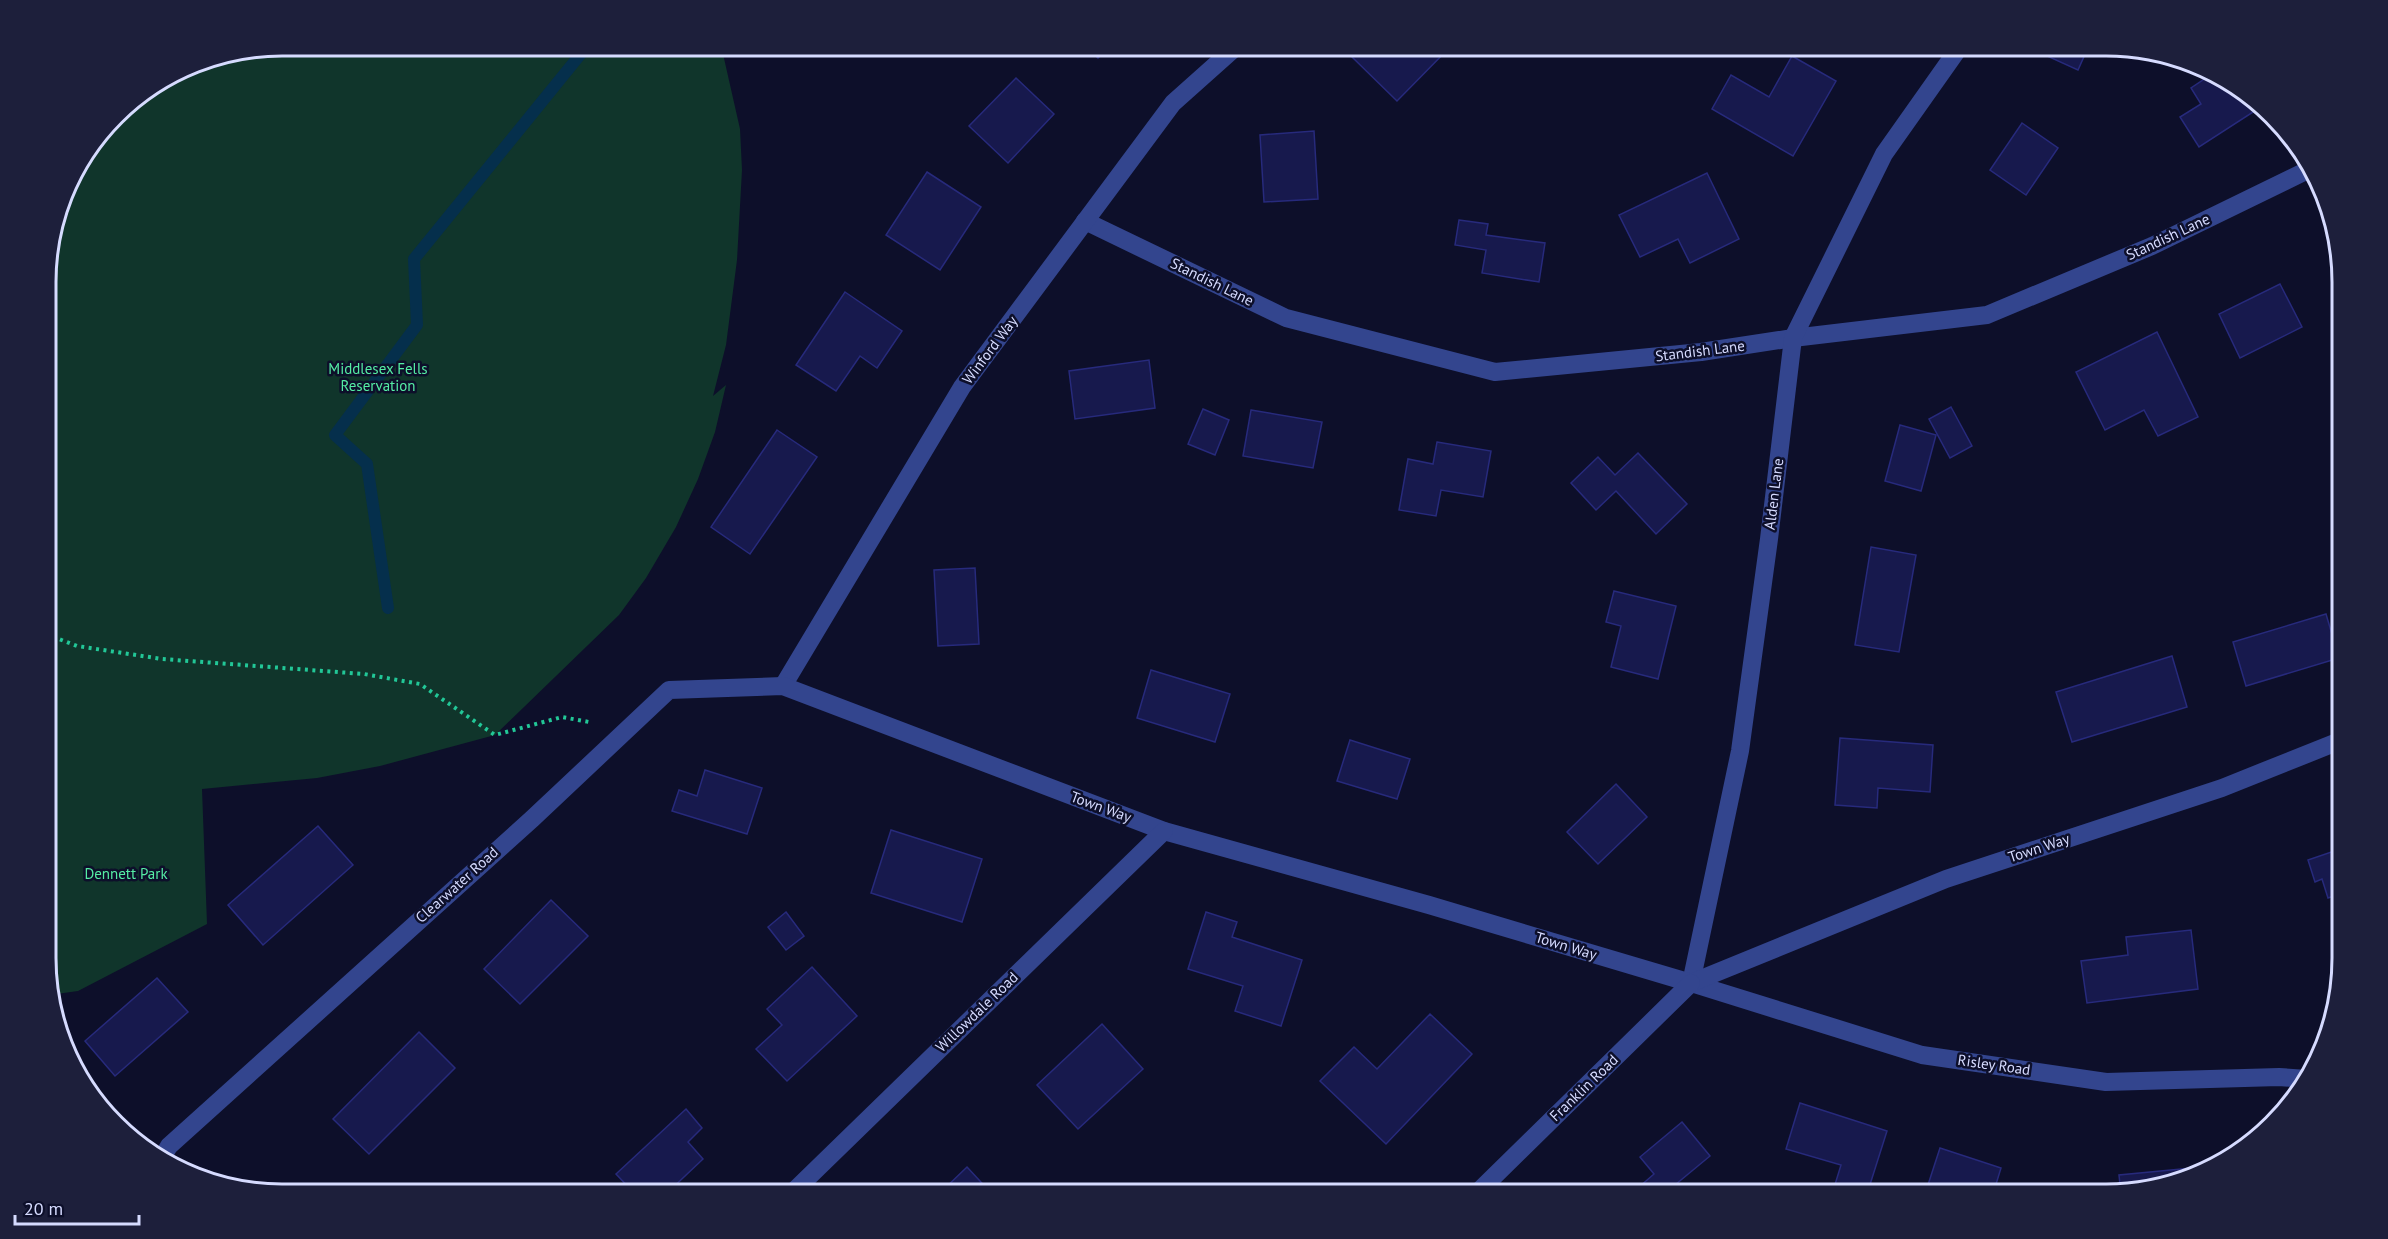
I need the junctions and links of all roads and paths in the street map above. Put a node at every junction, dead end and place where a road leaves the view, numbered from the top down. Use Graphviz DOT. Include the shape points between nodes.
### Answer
graph roads {
  1 [pos="1226,56"];
  2 [pos="1953,56"];
  3 [pos="2304,172"];
  4 [pos="1085,221"];
  5 [pos="1793,338"];
  6 [pos="56,638"];
  7 [pos="783,686"];
  8 [pos="628,728"];
  9 [pos="2332,744"];
  10 [pos="1164,831"];
  11 [pos="1692,983"];
  12 [pos="2297,1078"];
  13 [pos="166,1152"];
  14 [pos="801,1184"];
  15 [pos="1486,1184"];
  1 -- 4 [label="street, Winford Way" via="1173,103"];
  2 -- 5 [label="street, Alden Lane" via="1884,154"];
  3 -- 5 [label="street, Standish Lane" via="2152,246 1987,315"];
  4 -- 5 [label="street, Standish Lane" via="1286,318 1494,372 1701,352"];
  4 -- 7 [label="street, Winford Way" via="962,387"];
  5 -- 11 [label="street, Alden Lane" via="1740,751"];
  6 -- 8 [label="path" via="77,646 162,659 364,674 420,684 495,735 562,717"];
  7 -- 8 [label="street, Clearwater Road" via="669,690"];
  7 -- 10 [label="street, Town Way"];
  8 -- 13 [label="street, Clearwater Road"];
  9 -- 11 [label="street, Town Way" via="2222,788 1946,879"];
  10 -- 11 [label="street, Town Way" via="1429,904"];
  10 -- 14 [label="street, Willowdale Road"];
  11 -- 12 [label="street, Risley Road" via="1922,1055 2106,1082"];
  11 -- 15 [label="street, Franklin Road"];
}
